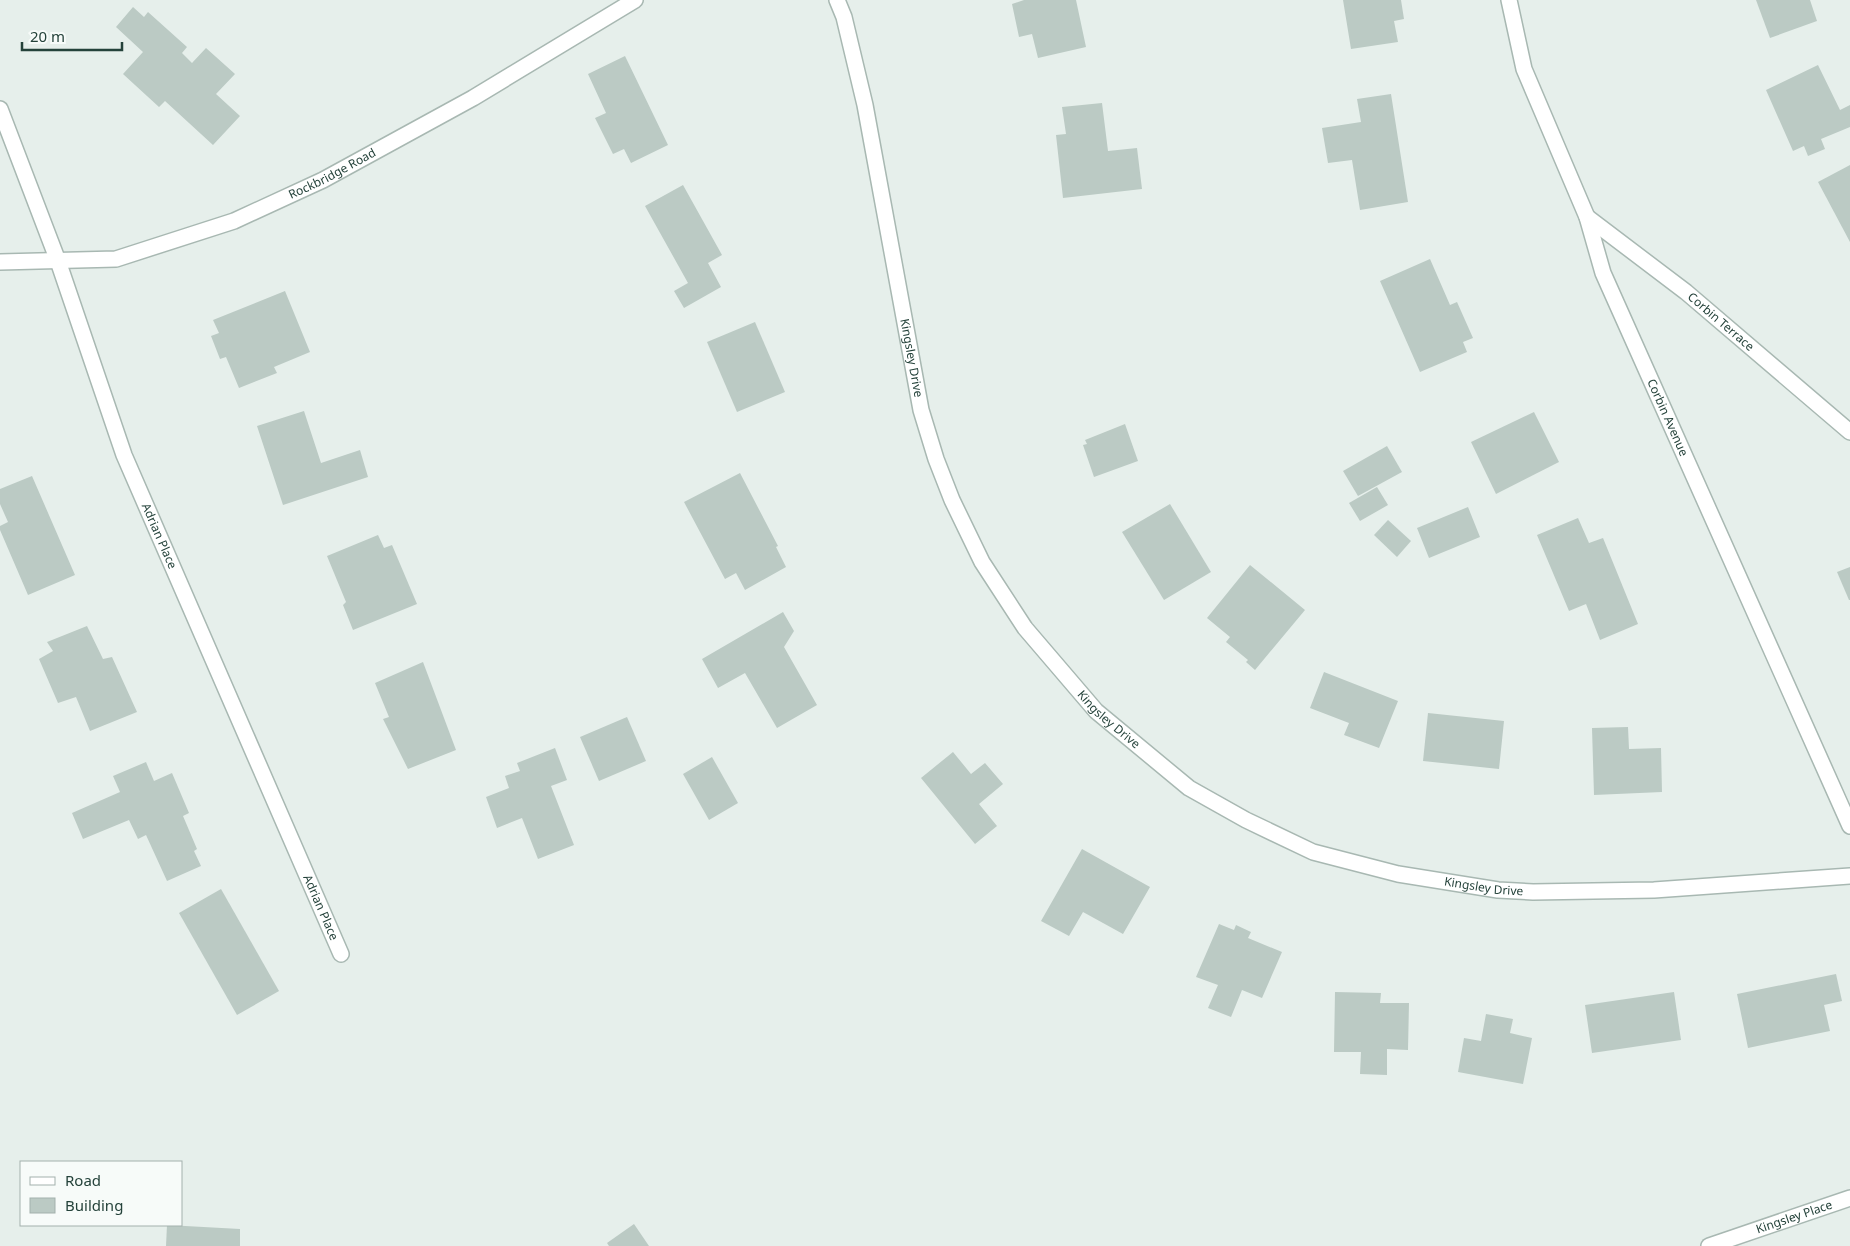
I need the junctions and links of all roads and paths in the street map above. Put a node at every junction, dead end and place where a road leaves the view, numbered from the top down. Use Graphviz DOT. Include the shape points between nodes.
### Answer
graph roads {
  1 [pos="635,0"];
  2 [pos="837,0"];
  3 [pos="1509,0"];
  4 [pos="0,109"];
  5 [pos="1587,217"];
  6 [pos="58,261"];
  7 [pos="0,262"];
  8 [pos="1850,432"];
  9 [pos="1850,826"];
  10 [pos="1850,876"];
  11 [pos="341,954"];
  12 [pos="1850,1198"];
  13 [pos="1709,1246"];
  1 -- 6 [label="street, Rockbridge Road" via="465,103 323,180 234,221 116,259"];
  2 -- 10 [label="street, Kingsley Drive" via="865,105 921,410 936,459 982,562 1025,628 1096,711 1189,788 1246,820 1313,852 1398,874 1498,890 1533,892 1654,890"];
  3 -- 5 [label="street, Corbin Avenue" via="1524,70"];
  4 -- 6 [label="street, Adrian Place"];
  5 -- 8 [label="street, Corbin Terrace" via="1686,292"];
  5 -- 9 [label="street, Corbin Avenue" via="1603,273"];
  6 -- 7 [label="street, Rockbridge Road"];
  6 -- 11 [label="street, Adrian Place" via="124,455"];
  12 -- 13 [label="street, Kingsley Place"];
}
